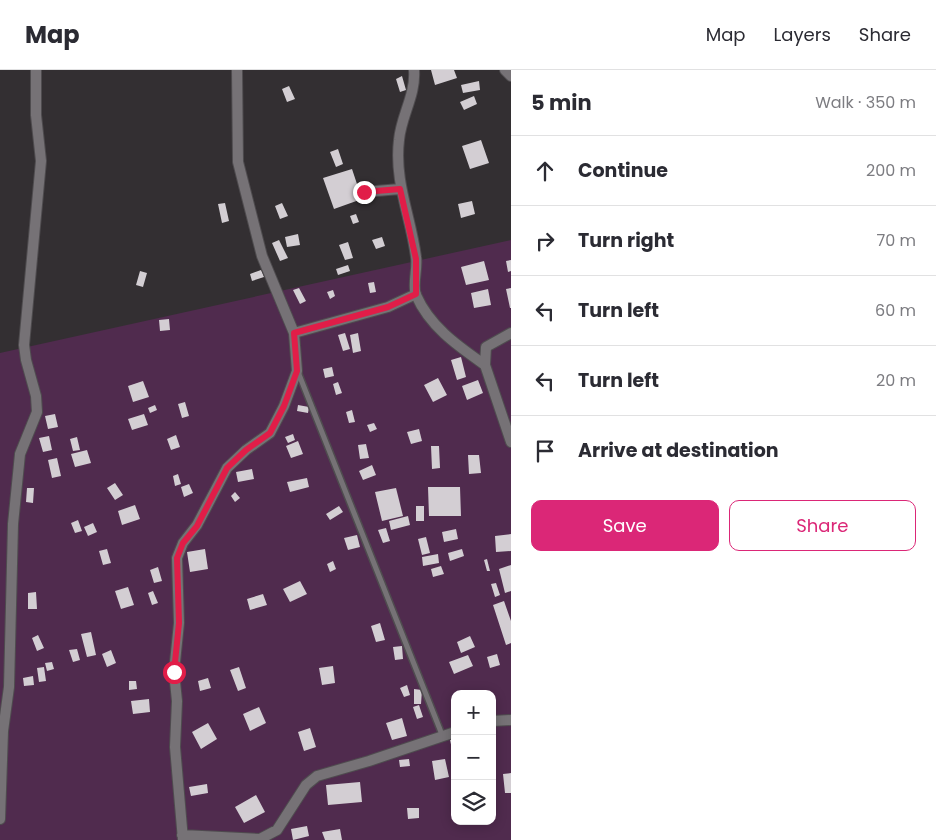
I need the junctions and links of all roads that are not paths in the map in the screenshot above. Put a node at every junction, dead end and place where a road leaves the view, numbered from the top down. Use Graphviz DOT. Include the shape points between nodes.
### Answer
graph roads {
  1 [pos="36,70"];
  2 [pos="238,70"];
  3 [pos="414,70"];
  4 [pos="505,70"];
  5 [pos="511,76"];
  6 [pos="400,189"];
  7 [pos="364,192"];
  8 [pos="416,294"];
  9 [pos="294,333"];
  10 [pos="511,333"];
  11 [pos="485,365"];
  12 [pos="297,371"];
  13 [pos="511,442"];
  14 [pos="511,720"];
  15 [pos="496,721"];
  16 [pos="451,734"];
  17 [pos="443,737"];
  18 [pos="0,819"];
  19 [pos="183,838"];
  1 -- 18 [label="street" via="36,115 42,162 24,345 37,412 20,454 13,524 9,688 3,731"];
  2 -- 9 [label="street" via="238,162 262,256"];
  3 -- 6 [label="street" via="412,95 398,142"];
  4 -- 5 [label="street"];
  6 -- 7 [label="street"];
  6 -- 8 [label="street" via="416,259"];
  8 -- 9 [label="street" via="388,307"];
  8 -- 11 [label="street" via="447,338"];
  9 -- 12 [label="street"];
  10 -- 11 [label="street" via="486,347"];
  11 -- 13 [label="street"];
  12 -- 17 [label="lane"];
  12 -- 19 [label="street" via="270,433 227,468 177,558 179,623 174,672 177,701 175,747"];
  14 -- 15 [label="street"];
  16 -- 17 [label="street"];
  17 -- 19 [label="street" via="316,776 306,785 277,830 260,839"];
}
